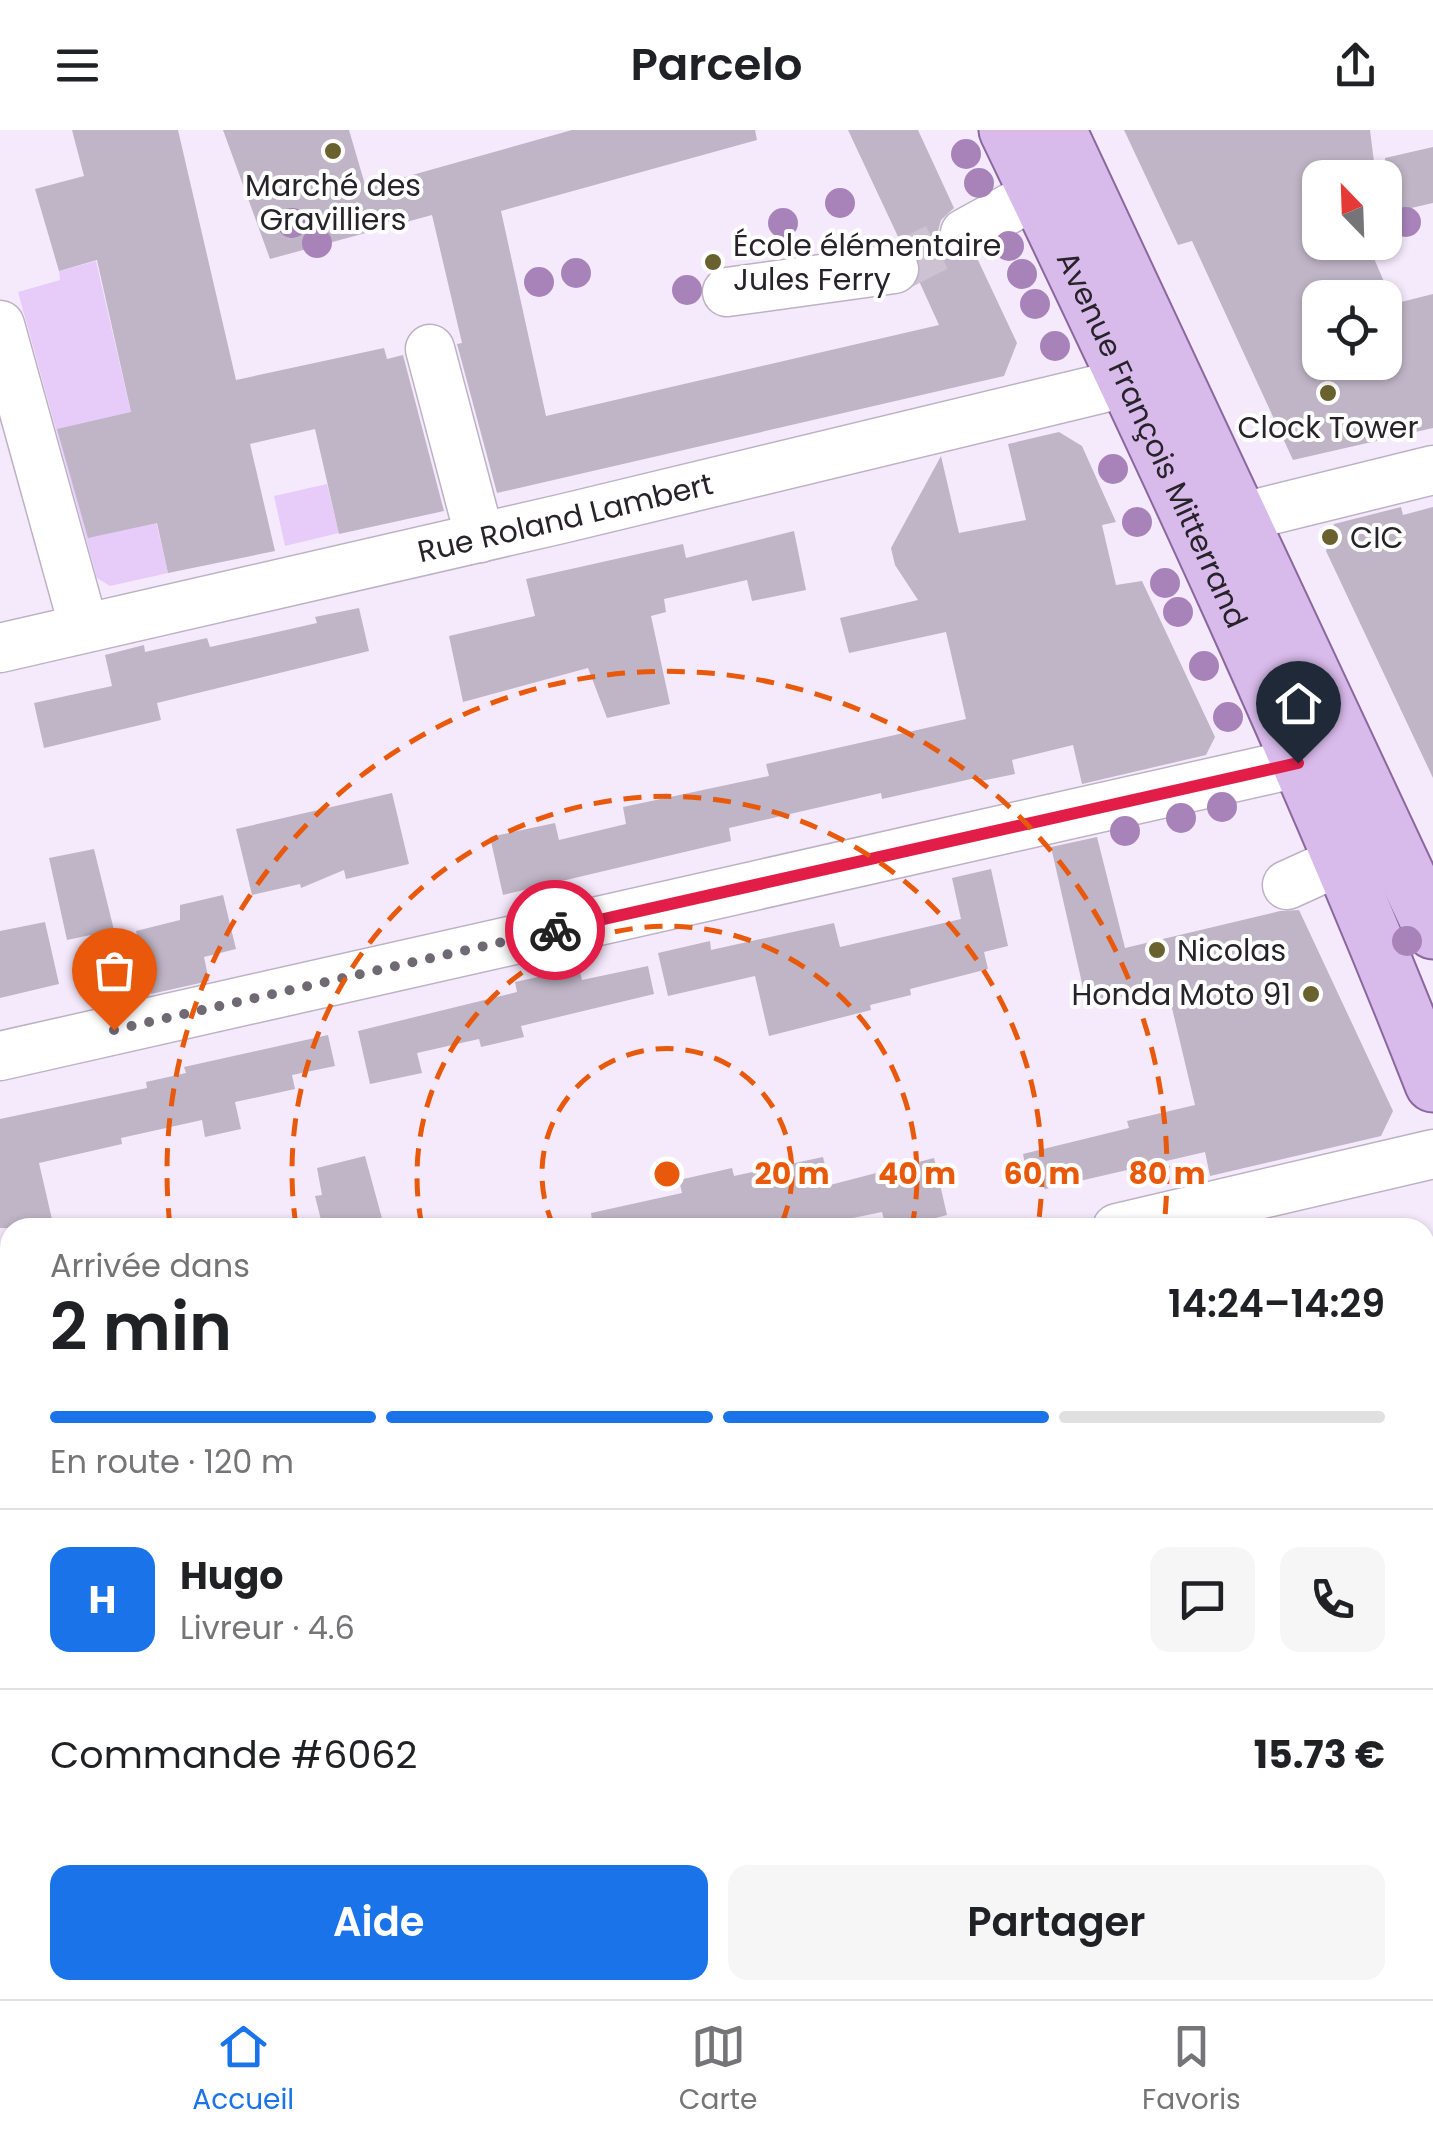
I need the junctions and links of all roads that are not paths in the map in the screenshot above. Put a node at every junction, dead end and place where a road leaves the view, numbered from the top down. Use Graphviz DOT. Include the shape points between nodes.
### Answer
graph roads {
  1 [pos="1008,130"];
  2 [pos="1058,130"];
  3 [pos="1038,193"];
  4 [pos="966,232"];
  5 [pos="894,269"];
  6 [pos="727,292"];
  7 [pos="0,325"];
  8 [pos="430,348"];
  9 [pos="1129,382"];
  10 [pos="1433,470"];
  11 [pos="1240,518"];
  12 [pos="480,538"];
  13 [pos="84,628"];
  14 [pos="0,648"];
  15 [pos="1298,763"];
  16 [pos="1340,861"];
  17 [pos="1286,885"];
  18 [pos="1433,931"];
  19 [pos="1392,979"];
  20 [pos="1433,1052"];
  21 [pos="0,1056"];
  22 [pos="1433,1084"];
  23 [pos="1433,1154"];
  24 [pos="1160,1218"];
  1 -- 3 [label="main road, Avenue François Mitterrand"];
  2 -- 11 [label="main road, Avenue François Mitterrand"];
  3 -- 4 [label="street"];
  3 -- 9 [label="main road, Avenue François Mitterrand"];
  5 -- 6 [label="street"];
  7 -- 13 [label="street"];
  8 -- 12 [label="street"];
  9 -- 12 [label="street, Rue Roland Lambert"];
  9 -- 15 [label="main road, Avenue François Mitterrand"];
  10 -- 11 [label="street"];
  11 -- 18 [label="main road, Avenue François Mitterrand"];
  12 -- 13 [label="street, Rue Roland Lambert"];
  13 -- 14 [label="street, Rue Roland Lambert"];
  15 -- 16 [label="main road, Avenue François Mitterrand"];
  15 -- 21 [label="street" via="1144,809"];
  16 -- 17 [label="street"];
  16 -- 19 [label="main road, Avenue François Mitterrand"];
  19 -- 20 [label="main road"];
  19 -- 22 [label="main road, Avenue François Mitterrand"];
  23 -- 24 [label="street"];
}
